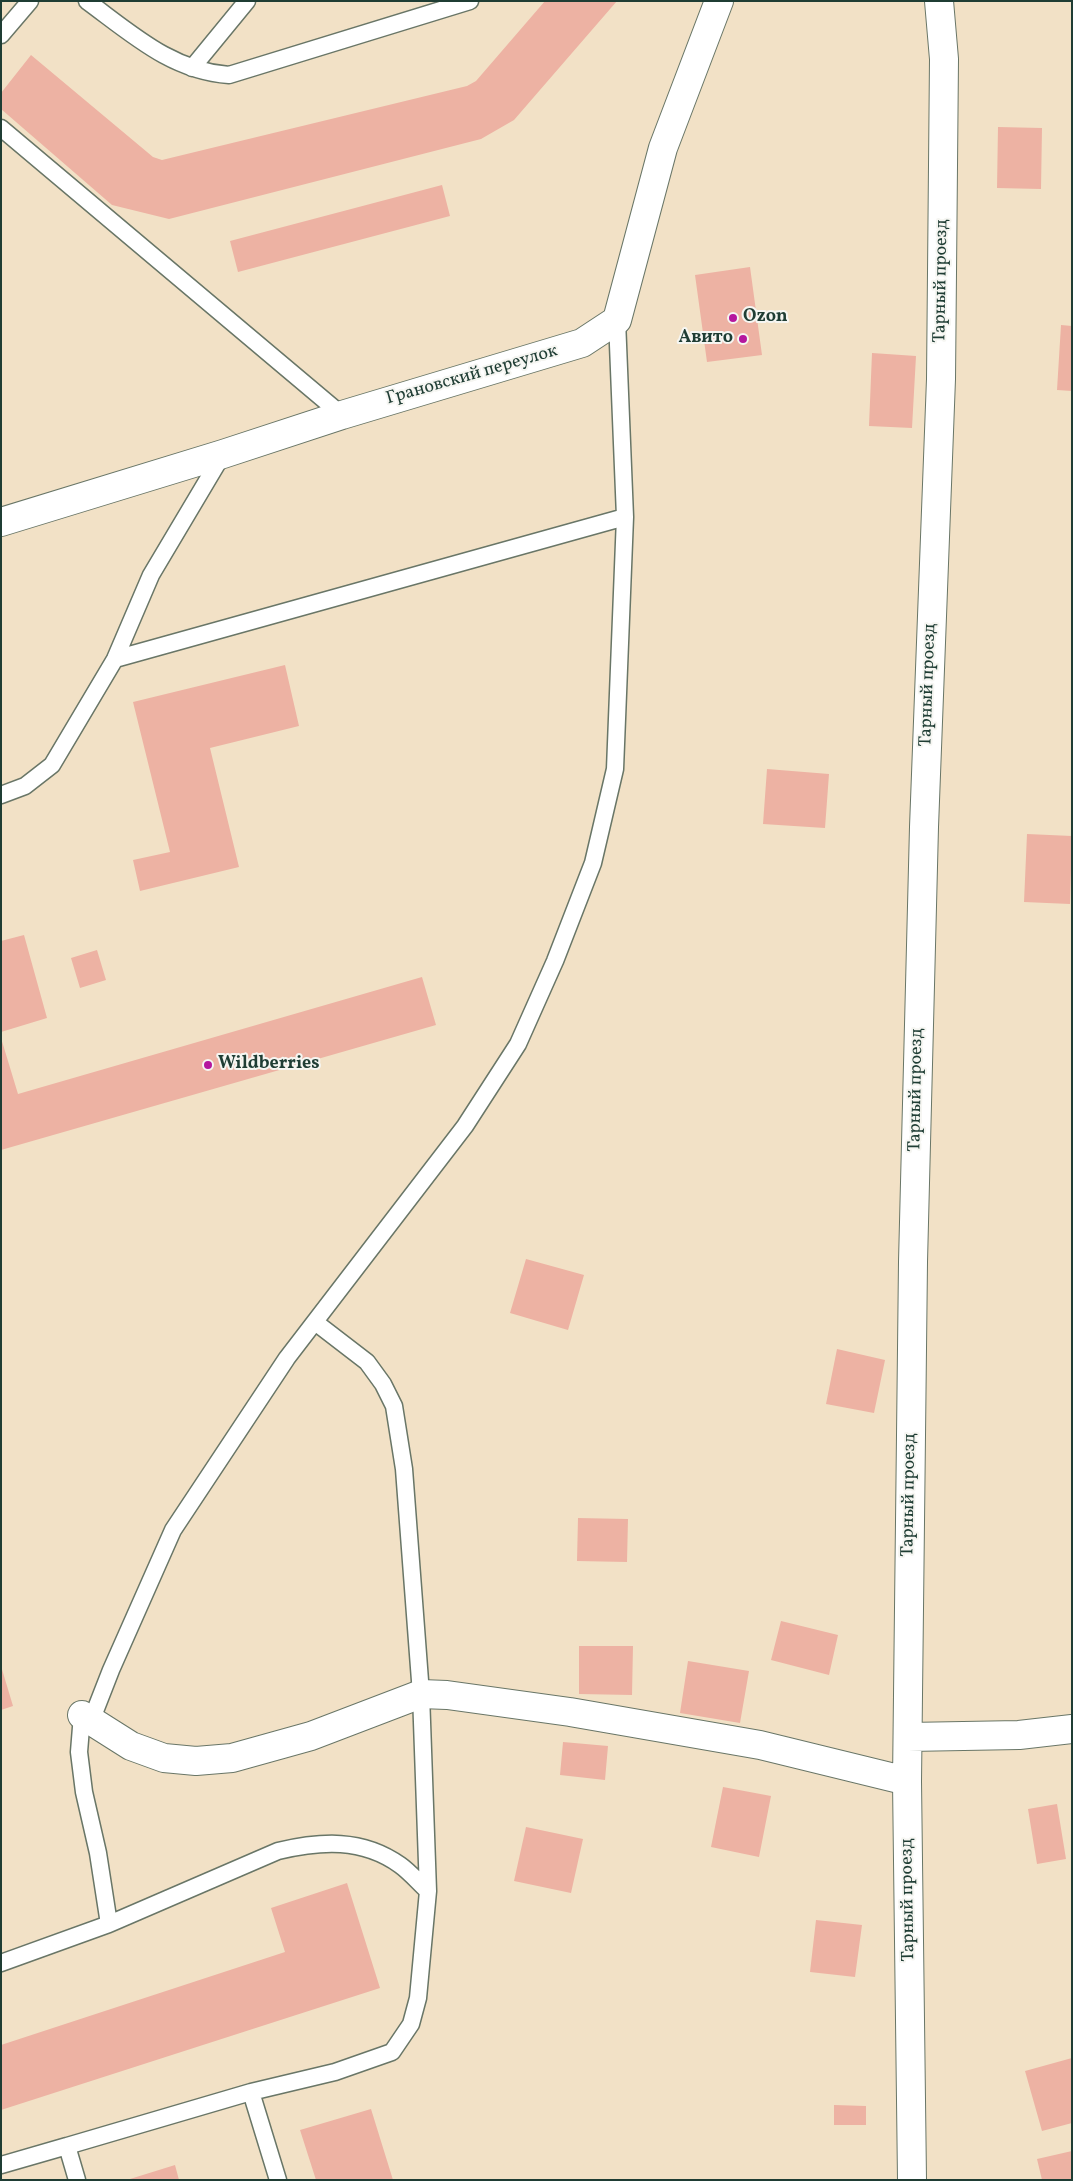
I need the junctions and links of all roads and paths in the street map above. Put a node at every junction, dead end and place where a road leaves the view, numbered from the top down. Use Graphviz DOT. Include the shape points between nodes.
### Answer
graph roads {
  1 [pos="30,1"];
  2 [pos="87,1"];
  3 [pos="247,1"];
  4 [pos="470,1"];
  5 [pos="719,1"];
  6 [pos="939,1"];
  7 [pos="1,35"];
  8 [pos="192,68"];
  9 [pos="1,128"];
  10 [pos="617,320"];
  11 [pos="342,415"];
  12 [pos="224,454"];
  13 [pos="626,517"];
  14 [pos="1,522"];
  15 [pos="115,659"];
  16 [pos="1,795"];
  17 [pos="315,1322"];
  18 [pos="421,1694"];
  19 [pos="82,1715"];
  20 [pos="1072,1729"];
  21 [pos="908,1737"];
  22 [pos="907,1781"];
  23 [pos="428,1891"];
  24 [pos="109,1924"];
  25 [pos="1,1963"];
  26 [pos="251,2092"];
  27 [pos="67,2146"];
  28 [pos="1,2165"];
  29 [pos="78,2180"];
  30 [pos="278,2180"];
  31 [pos="912,2180"];
  1 -- 7 [label="lane"];
  2 -- 8 [label="lane" via="161,55"];
  3 -- 8 [label="lane"];
  4 -- 8 [label="lane" via="229,75 209,74"];
  5 -- 10 [label="street" via="663,148"];
  6 -- 21 [label="street, Тарный проезд" via="944,59 941,379 921,916 913,1262"];
  9 -- 11 [label="lane"];
  10 -- 11 [label="street, Грановский переулок" via="582,343"];
  10 -- 13 [label="lane"];
  11 -- 12 [label="street, Грановский переулок"];
  12 -- 14 [label="street, Грановский переулок"];
  12 -- 15 [label="lane" via="151,575"];
  13 -- 15 [label="lane"];
  13 -- 17 [label="lane" via="615,770 593,863 556,961 518,1044 465,1126"];
  15 -- 16 [label="lane" via="52,765 25,786"];
  17 -- 18 [label="lane" via="367,1362 384,1384 394,1406 404,1469"];
  17 -- 19 [label="lane" via="173,1530 95,1711"];
  18 -- 19 [label="street" via="311,1736 232,1758 196,1761 164,1758 131,1746"];
  18 -- 22 [label="street" via="570,1712 760,1744"];
  18 -- 23 [label="lane"];
  19 -- 24 [label="lane" via="79,1752 84,1792"];
  20 -- 21 [label="street" via="1020,1735"];
  21 -- 22 [label="street, Тарный проезд"];
  22 -- 31 [label="street, Тарный проезд"];
  23 -- 24 [label="lane" via="400,1865 370,1848 344,1844 306,1846 278,1851"];
  23 -- 26 [label="lane" via="418,1998 411,2024 392,2052 335,2072"];
  24 -- 25 [label="lane"];
  26 -- 27 [label="lane"];
  26 -- 30 [label="lane"];
  27 -- 28 [label="lane"];
  27 -- 29 [label="lane"];
}
